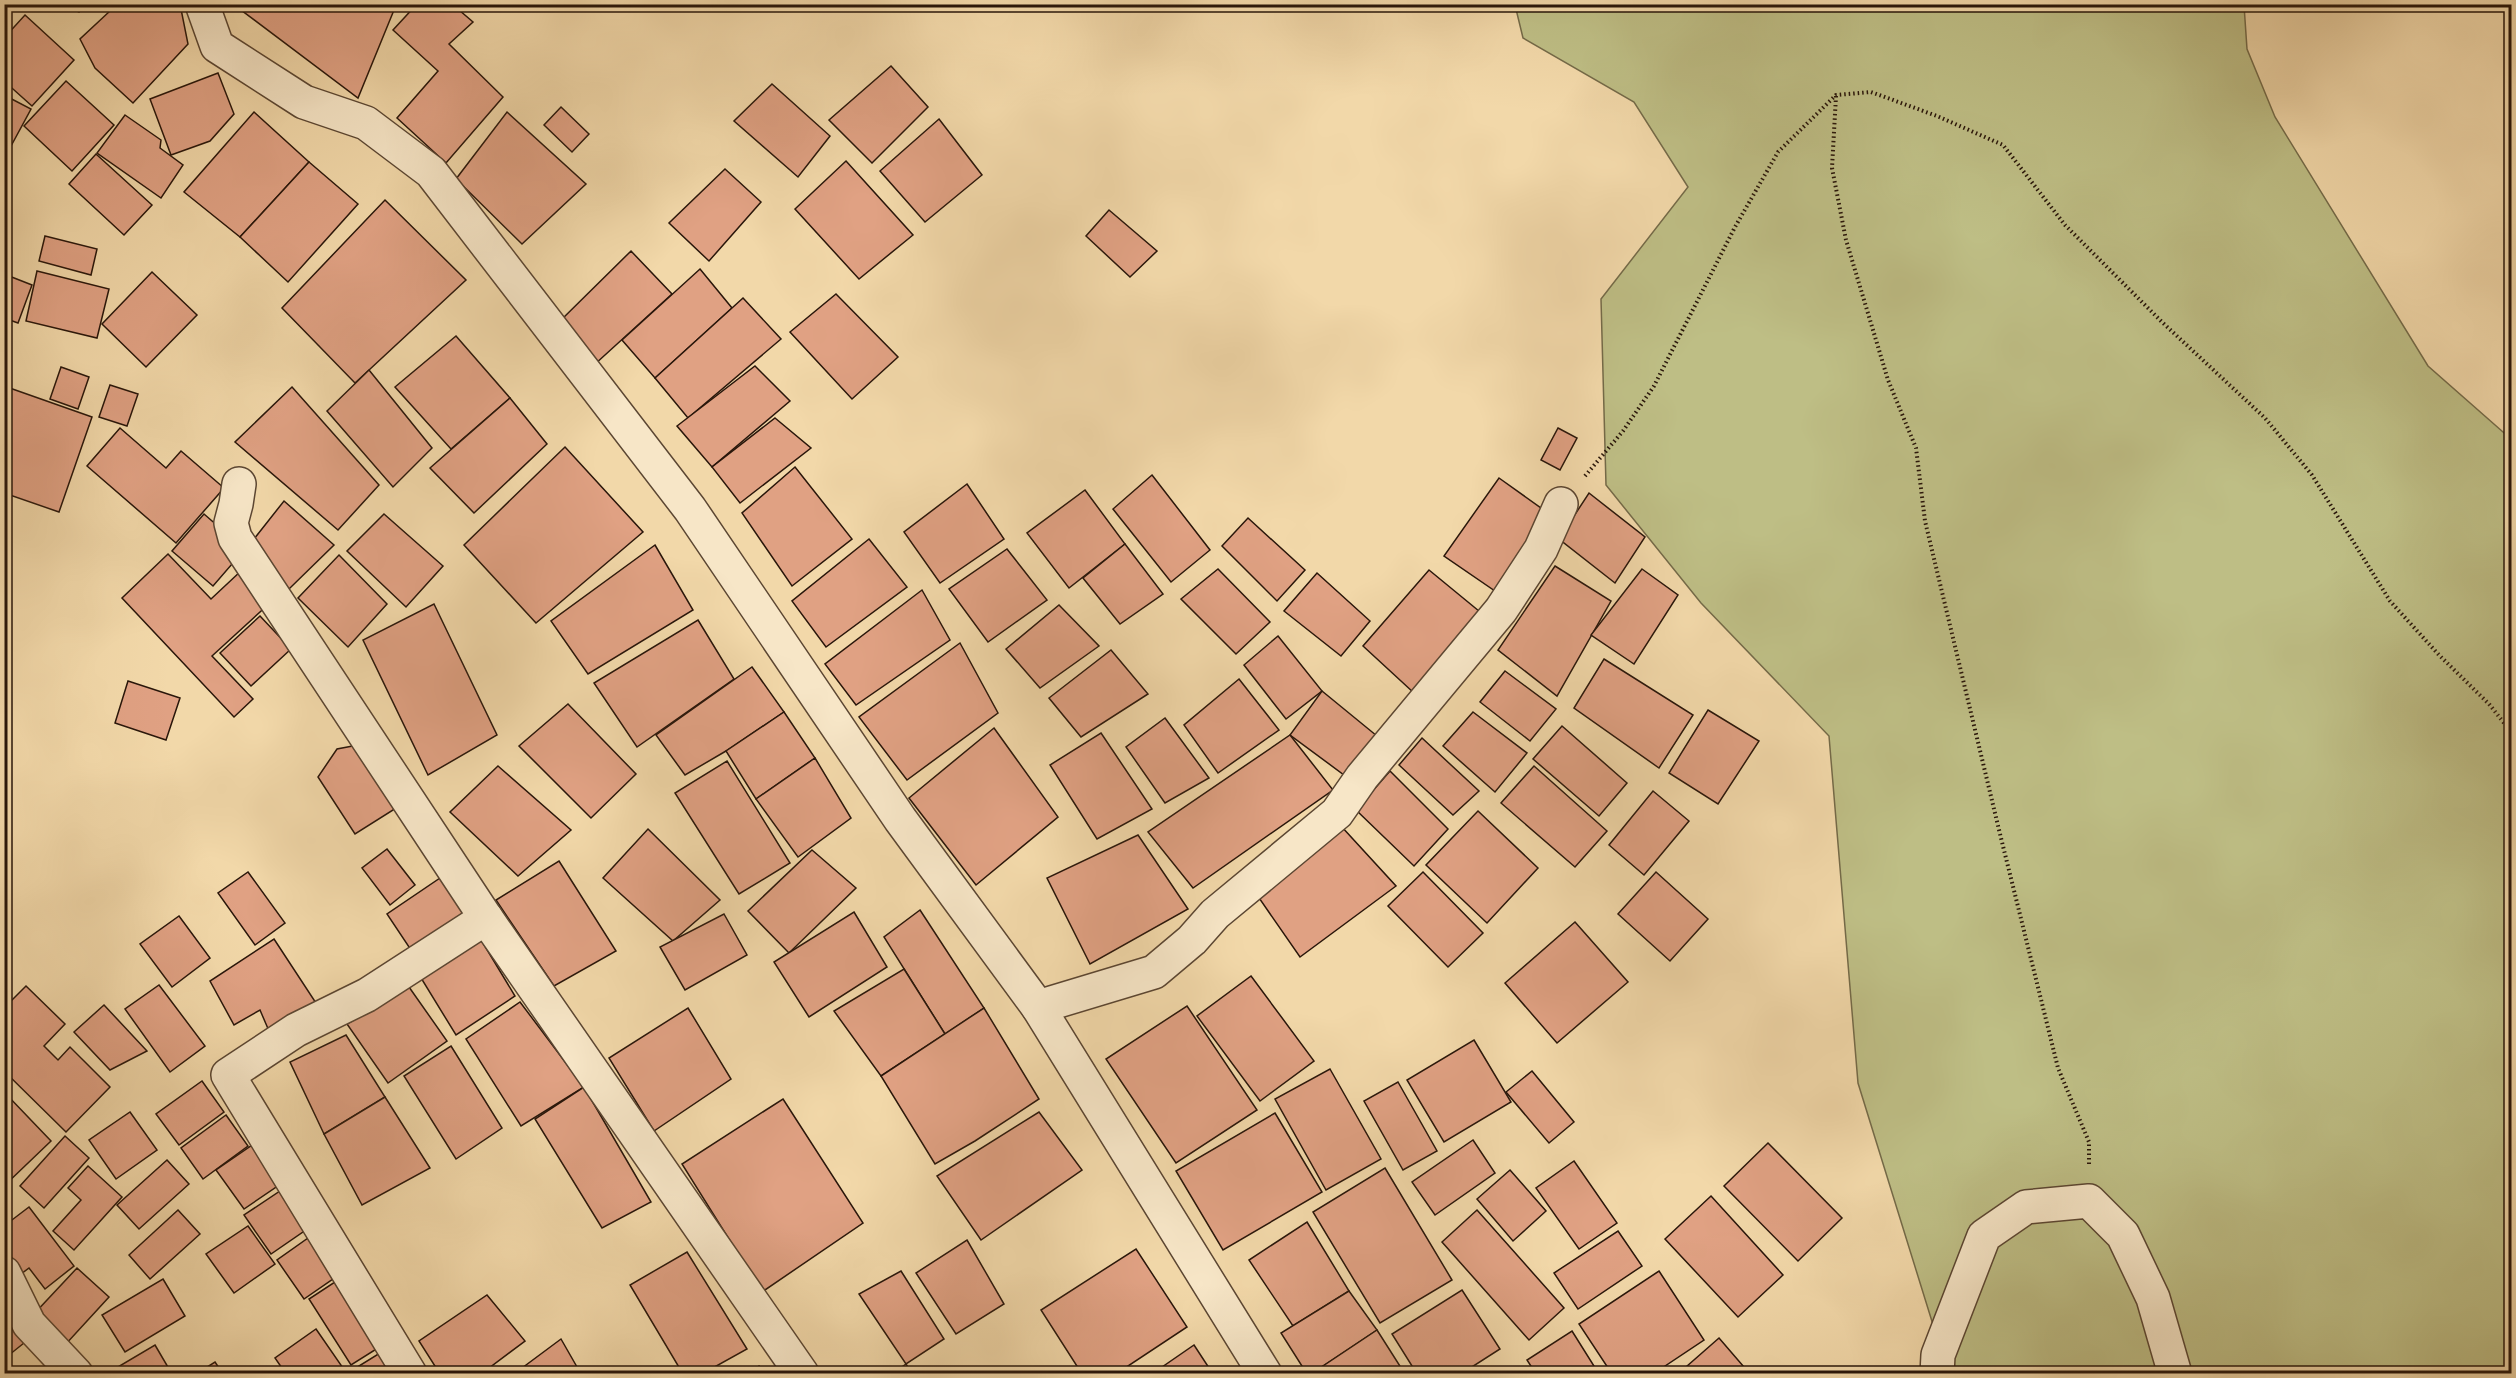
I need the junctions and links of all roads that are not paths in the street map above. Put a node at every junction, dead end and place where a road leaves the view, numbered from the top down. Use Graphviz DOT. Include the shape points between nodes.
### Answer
graph roads {
  1 [pos="202,4"];
  2 [pos="239,484"];
  3 [pos="1561,504"];
  4 [pos="486,918"];
  5 [pos="1038,1007"];
  6 [pos="4,1273"];
  7 [pos="76,1374"];
  8 [pos="410,1374"];
  9 [pos="802,1374"];
  10 [pos="1265,1374"];
  11 [pos="1937,1374"];
  12 [pos="2175,1374"];
  1 -- 5 [label="street" via="217,46 304,102 366,123 431,172 690,509 900,819"];
  2 -- 4 [label="street" via="231,523 235,538"];
  3 -- 5 [label="street" via="1541,549 1501,610 1362,777 1337,813 1215,914 1154,972"];
  4 -- 8 [label="street" via="368,995 296,1030 228,1075"];
  4 -- 9 [label="street"];
  5 -- 10 [label="street"];
  6 -- 7 [label="street" via="29,1324"];
  11 -- 12 [label="street" via="1938,1355 1984,1236 2026,1207 2089,1201 2123,1234 2153,1298"];
}
